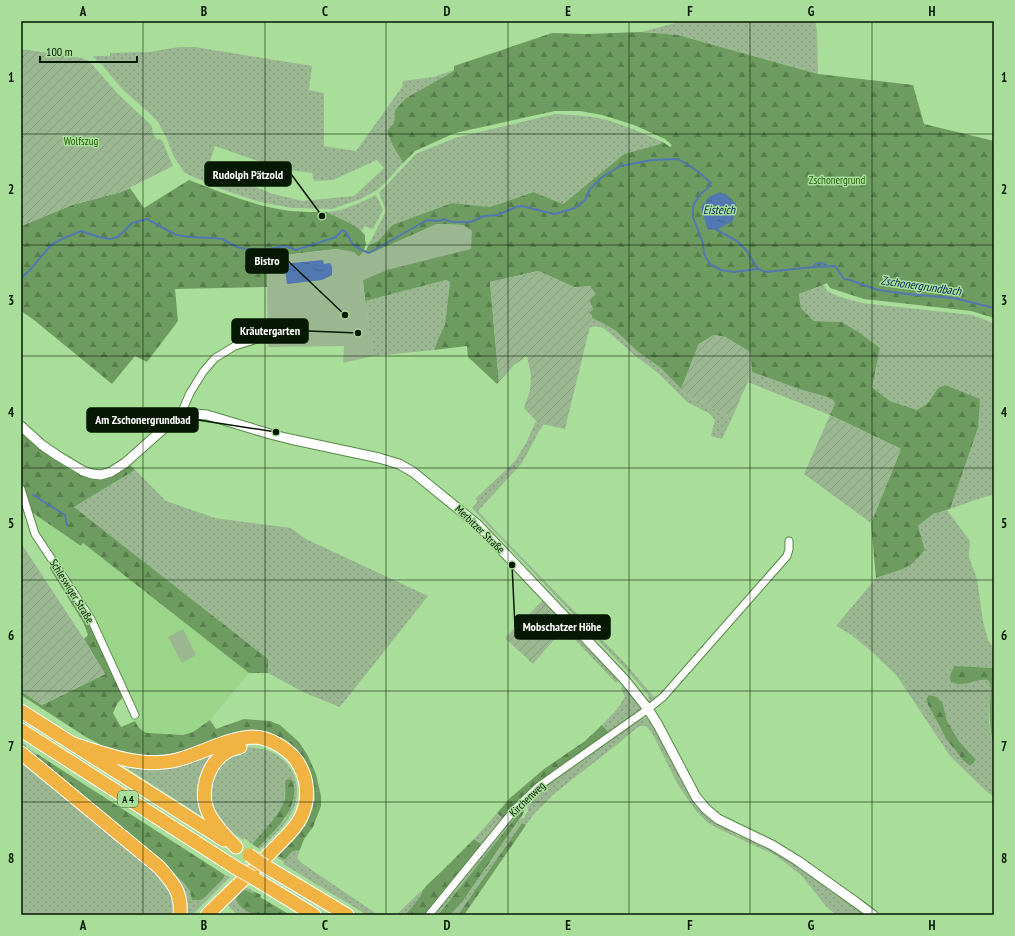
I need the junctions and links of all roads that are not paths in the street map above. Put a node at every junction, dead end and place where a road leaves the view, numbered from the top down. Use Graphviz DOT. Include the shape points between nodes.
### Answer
graph roads {
  1 [pos="267,336"];
  2 [pos="184,416"];
  3 [pos="21,426"];
  4 [pos="21,489"];
  5 [pos="789,541"];
  6 [pos="648,709"];
  7 [pos="21,711"];
  8 [pos="135,715"];
  9 [pos="21,730"];
  10 [pos="73,744"];
  11 [pos="21,753"];
  12 [pos="236,848"];
  13 [pos="180,915"];
  14 [pos="196,915"];
  15 [pos="207,915"];
  16 [pos="314,915"];
  17 [pos="347,915"];
  18 [pos="429,915"];
  19 [pos="873,915"];
  1 -- 2 [label="street" via="235,346 215,358 190,393 183,409"];
  2 -- 3 [label="street, Merbitzer Straße" via="170,423 125,463 101,475 87,473 73,466 42,445"];
  2 -- 6 [label="street, Merbitzer Straße" via="207,415 270,434 379,458 399,464 413,472 478,525 625,680"];
  4 -- 8 [label="street, Schleswiger Straße" via="35,534 91,619"];
  5 -- 6 [label="street" via="787,556 663,697"];
  6 -- 18 [label="street, Kirchenweg" via="534,790 514,809"];
  6 -- 19 [label="street, Merbitzer Straße" via="696,797 706,809 718,819 772,845 798,861"];
  7 -- 10 [label="highway, A 4"];
  9 -- 16 [label="highway, A 4, bridge"];
  10 -- 12 [label="highway, A 4"];
  10 -- 15 [label="highway, A 4" via="116,757 154,763 176,761 232,741 253,737 276,743 291,754 302,769 306,781 307,795 302,816 295,828"];
  11 -- 13 [label="highway" via="159,867 172,881 177,892 181,902"];
  12 -- 14 [label="highway" via="210,815 204,798 204,785 213,764 229,750 243,746 262,746 283,756 294,770 299,782 298,807 285,828"];
  12 -- 17 [label="highway, A 4, bridge"];
}
